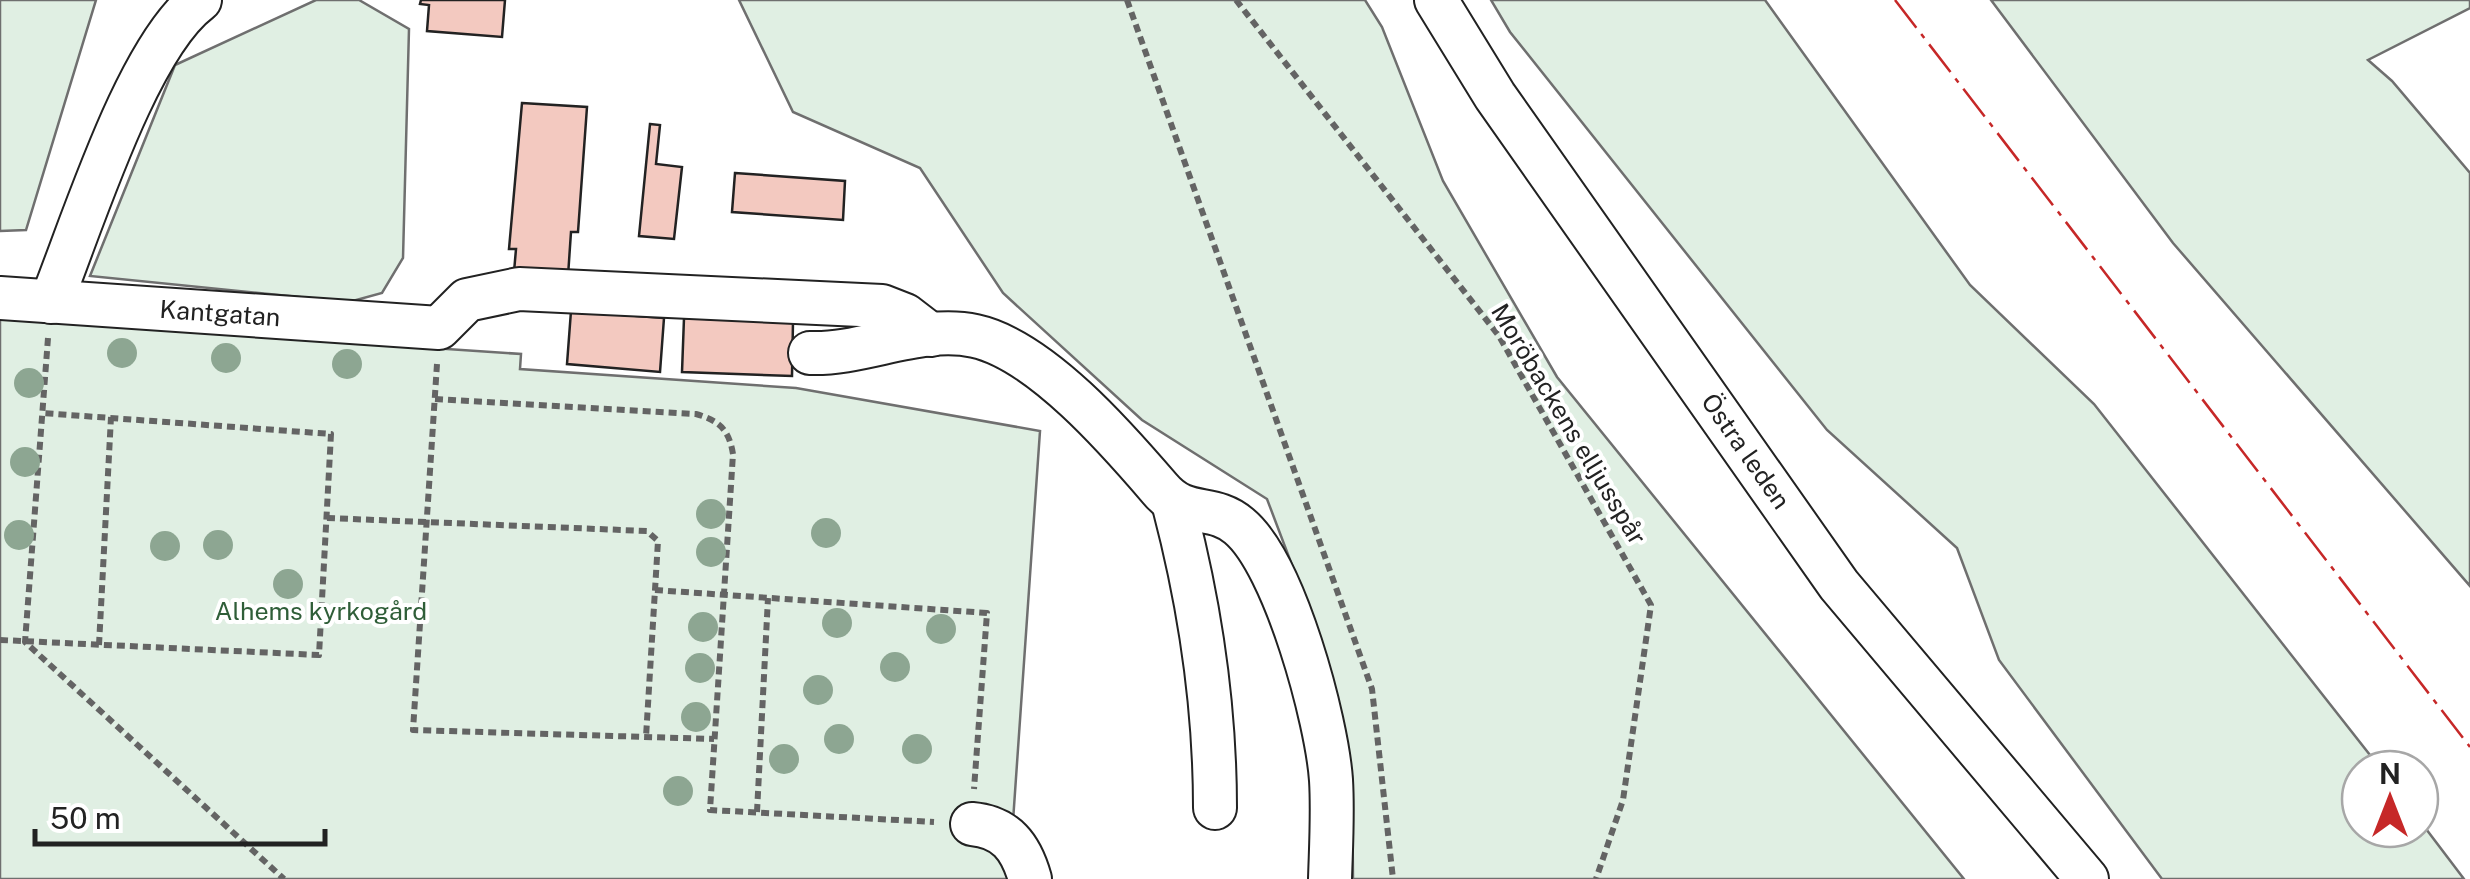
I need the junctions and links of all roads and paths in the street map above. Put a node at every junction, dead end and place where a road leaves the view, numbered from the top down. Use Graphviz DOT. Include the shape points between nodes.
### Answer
graph roads {
  1 [pos="1127,0"];
  2 [pos="1236,0"];
  3 [pos="1436,0"];
  4 [pos="175,8"];
  5 [pos="0,298"];
  6 [pos="50,302"];
  7 [pos="439,328"];
  8 [pos="931,335"];
  9 [pos="810,354"];
  10 [pos="434,400"];
  11 [pos="42,413"];
  12 [pos="112,417"];
  13 [pos="1174,506"];
  14 [pos="327,518"];
  15 [pos="426,521"];
  16 [pos="655,590"];
  17 [pos="724,596"];
  18 [pos="768,598"];
  19 [pos="0,640"];
  20 [pos="25,642"];
  21 [pos="99,645"];
  22 [pos="646,737"];
  23 [pos="714,739"];
  24 [pos="1216,808"];
  25 [pos="757,812"];
  26 [pos="972,824"];
  27 [pos="284,879"];
  28 [pos="1030,879"];
  29 [pos="1330,879"];
  30 [pos="1393,879"];
  31 [pos="1596,879"];
  32 [pos="2087,879"];
  1 -- 30 [label="path" via="1372,690"];
  2 -- 31 [label="path, Moröbackens elljusspår" via="1498,336 1652,605 1623,800"];
  3 -- 32 [label="street, Östra leden" via="1496,96 1840,584"];
  4 -- 6 [label="street"];
  5 -- 6 [label="street, Kantgatan"];
  6 -- 7 [label="street, Kantgatan"];
  6 -- 11 [label="path"];
  7 -- 8 [label="street" via="467,300 519,289 882,306 906,314"];
  7 -- 10 [label="path"];
  8 -- 9 [label="street"];
  8 -- 13 [label="street" via="974,336 1043,374"];
  10 -- 15 [label="path"];
  10 -- 17 [label="path" via="716,420 730,435 734,454"];
  11 -- 12 [label="path"];
  11 -- 20 [label="path"];
  12 -- 14 [label="path" via="332,434"];
  12 -- 21 [label="path"];
  13 -- 24 [label="street" via="1207,673"];
  13 -- 29 [label="street" via="1240,526 1287,607 1331,777"];
  14 -- 15 [label="path"];
  14 -- 21 [label="path" via="319,655"];
  15 -- 16 [label="path" via="648,531 658,541"];
  15 -- 22 [label="path" via="413,730"];
  16 -- 17 [label="path"];
  16 -- 22 [label="path"];
  17 -- 18 [label="path"];
  17 -- 23 [label="path"];
  18 -- 25 [label="path"];
  18 -- 26 [label="path" via="987,613"];
  19 -- 20 [label="path"];
  20 -- 21 [label="path"];
  20 -- 27 [label="path"];
  22 -- 23 [label="path"];
  23 -- 25 [label="path" via="710,810"];
  25 -- 26 [label="path"];
  26 -- 28 [label="street" via="1007,834"];
}
